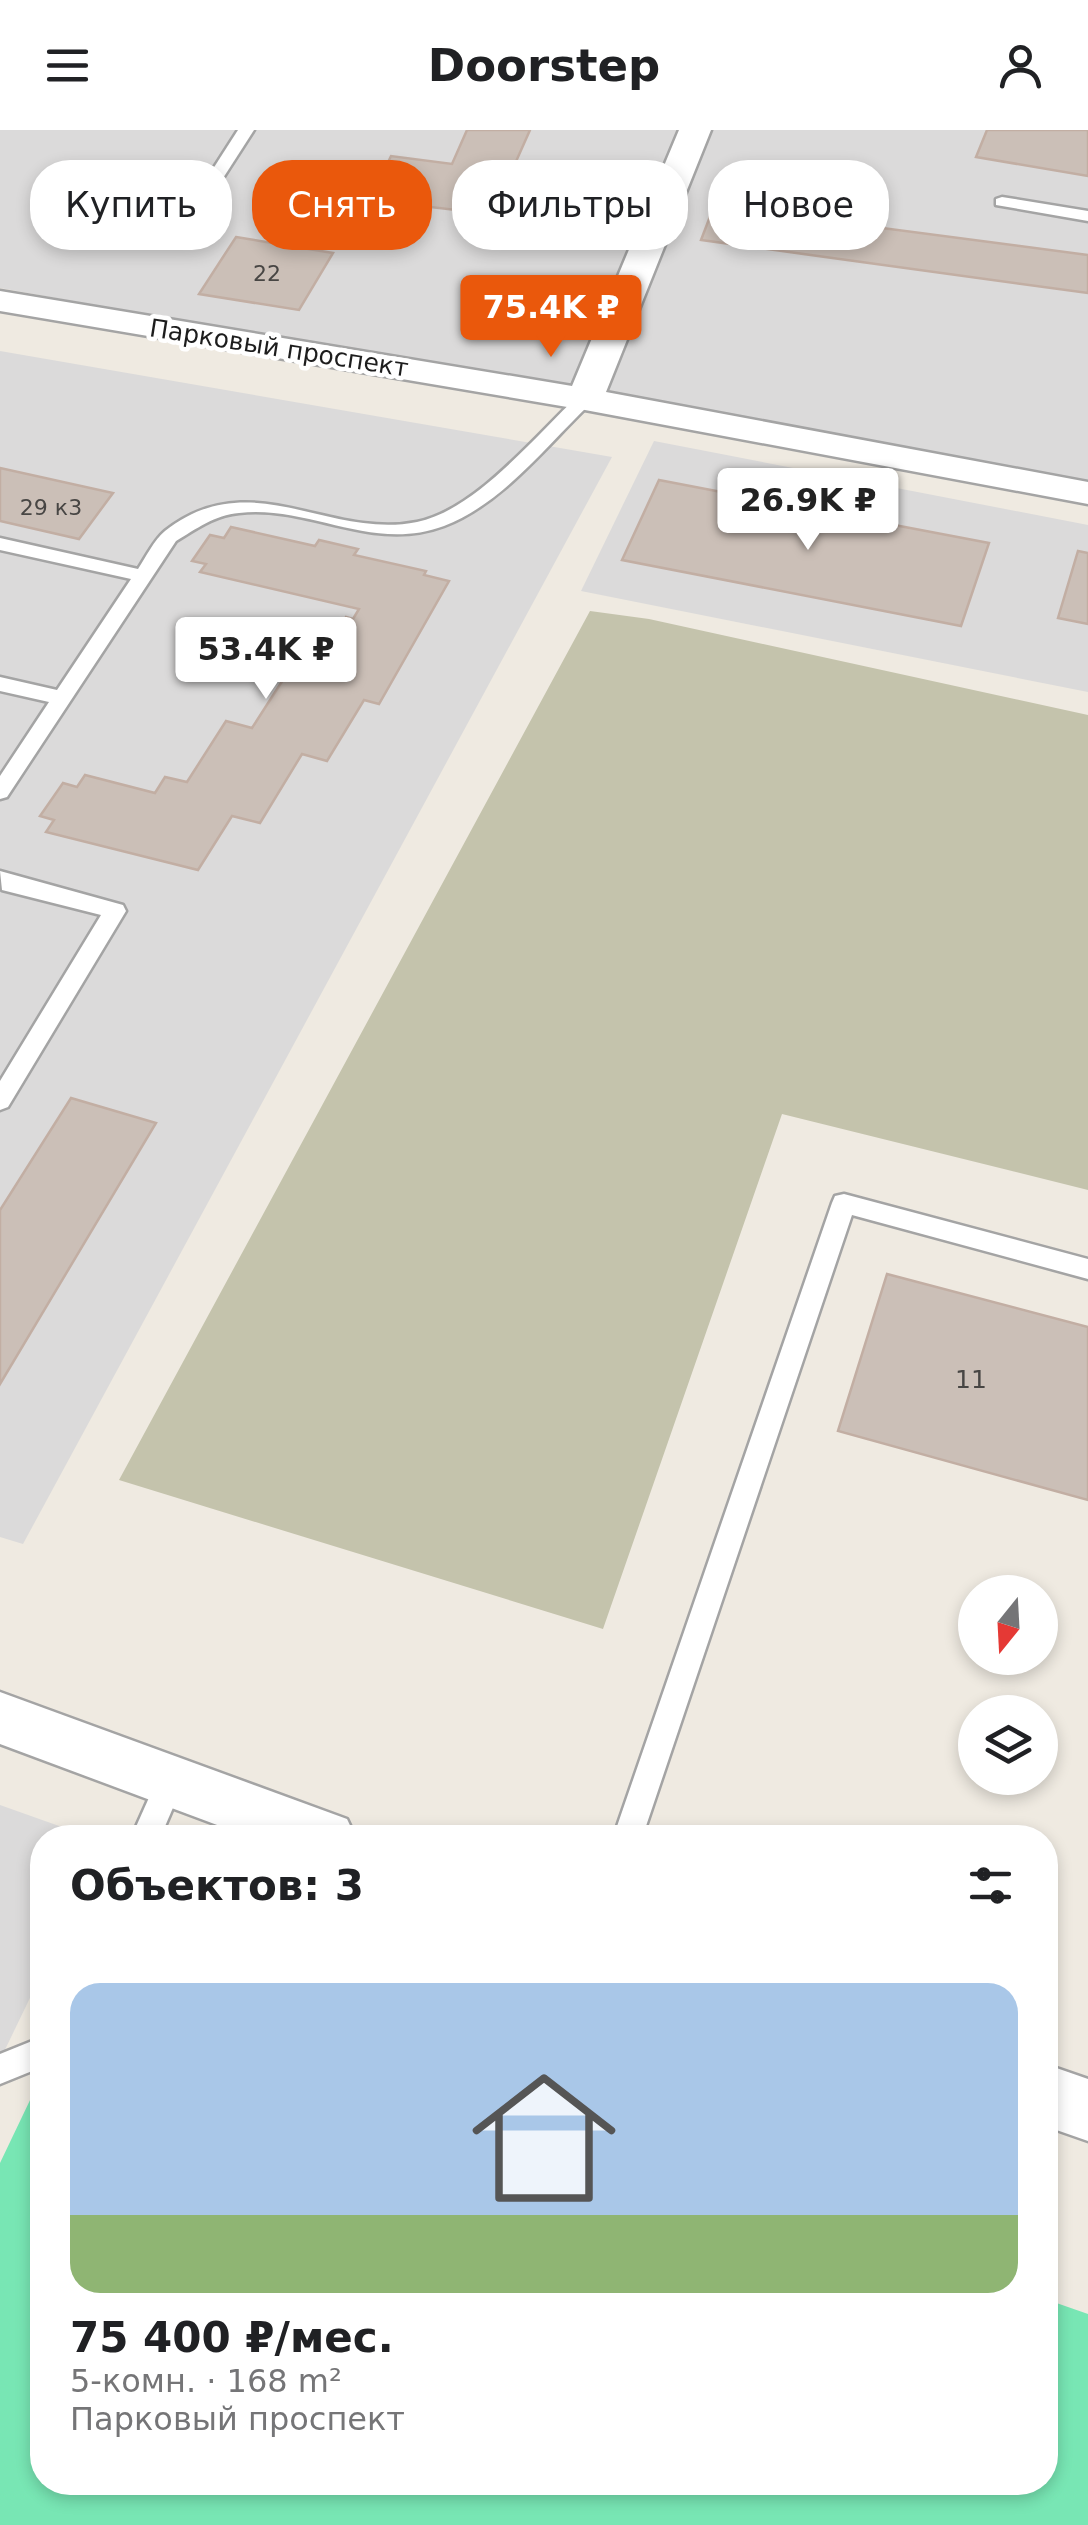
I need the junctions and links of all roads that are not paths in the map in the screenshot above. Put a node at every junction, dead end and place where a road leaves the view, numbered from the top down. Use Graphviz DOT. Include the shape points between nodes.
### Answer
graph roads {
  1 [pos="246,130"];
  2 [pos="695,130"];
  3 [pos="227,160"];
  4 [pos="1002,202"];
  5 [pos="1088,216"];
  6 [pos="0,302"];
  7 [pos="585,399"];
  8 [pos="1088,493"];
  9 [pos="0,544"];
  10 [pos="144,576"];
  11 [pos="0,684"];
  12 [pos="61,698"];
  13 [pos="0,792"];
  14 [pos="0,879"];
  15 [pos="0,1102"];
  16 [pos="1088,1269"];
  17 [pos="0,1718"];
  18 [pos="170,1782"];
  19 [pos="151,1825"];
  20 [pos="291,1825"];
  21 [pos="631,1825"];
  22 [pos="30,2057"];
  23 [pos="0,2069"];
  24 [pos="1058,2100"];
  25 [pos="1088,2110"];
  1 -- 3 [label="lane"];
  2 -- 7 [label="street"];
  4 -- 5 [label="lane"];
  6 -- 7 [label="street, Парковый проспект"];
  7 -- 8 [label="street, Парковый проспект"];
  7 -- 10 [label="lane" via="468,506 421,528 384,530 264,504 235,506 196,517 169,537"];
  9 -- 10 [label="lane"];
  10 -- 12 [label="lane"];
  11 -- 12 [label="lane"];
  12 -- 13 [label="lane"];
  14 -- 15 [label="lane" via="115,912"];
  16 -- 21 [label="lane" via="844,1203"];
  17 -- 18 [label="street"];
  18 -- 19 [label="lane"];
  18 -- 20 [label="street"];
  22 -- 23 [label="lane"];
  24 -- 25 [label="street"];
}
